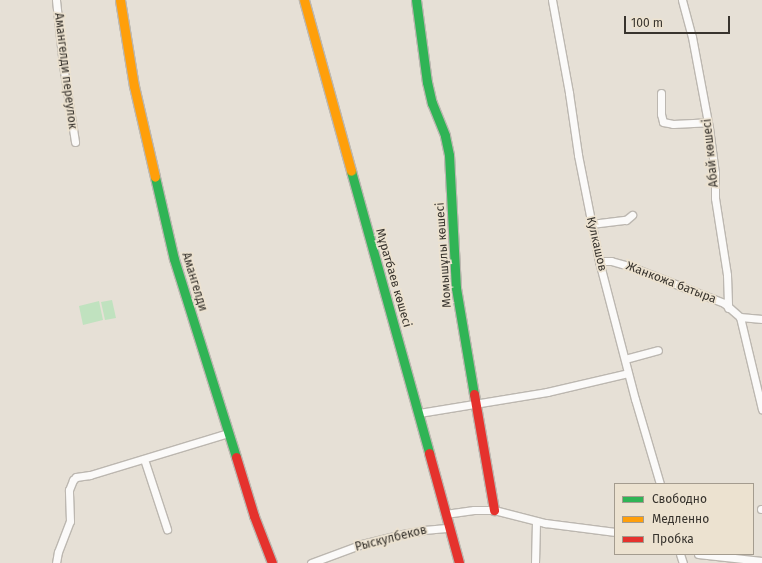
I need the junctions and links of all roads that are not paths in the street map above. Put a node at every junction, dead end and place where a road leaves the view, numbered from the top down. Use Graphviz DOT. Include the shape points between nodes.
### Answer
graph roads {
  1 [pos="56,0"];
  2 [pos="120,0"];
  3 [pos="304,0"];
  4 [pos="416,0"];
  5 [pos="552,0"];
  6 [pos="682,0"];
  7 [pos="660,93"];
  8 [pos="708,122"];
  9 [pos="75,142"];
  10 [pos="632,215"];
  11 [pos="591,224"];
  12 [pos="599,262"];
  13 [pos="728,308"];
  14 [pos="740,317"];
  15 [pos="762,318"];
  16 [pos="658,350"];
  17 [pos="625,359"];
  18 [pos="628,373"];
  19 [pos="475,404"];
  20 [pos="762,409"];
  21 [pos="419,413"];
  22 [pos="228,433"];
  23 [pos="144,459"];
  24 [pos="660,483"];
  25 [pos="494,510"];
  26 [pos="445,514"];
  27 [pos="536,521"];
  28 [pos="449,528"];
  29 [pos="167,529"];
  30 [pos="614,532"];
  31 [pos="704,555"];
  32 [pos="762,561"];
  33 [pos="56,563"];
  34 [pos="272,563"];
  35 [pos="310,563"];
  36 [pos="459,563"];
  37 [pos="535,563"];
  1 -- 9 [label="street, Амангелди переулок"];
  2 -- 22 [label="street, Амангелди" via="134,86 174,259"];
  3 -- 21 [label="street, Мұратбаев көшесі"];
  4 -- 19 [label="street, Момышұлы көшесі" via="427,82 449,155 456,288"];
  5 -- 11 [label="street, Кулкашов"];
  6 -- 8 [label="street, Абай көшесі"];
  7 -- 8 [label="street" via="663,122"];
  8 -- 13 [label="street, Абай көшесі"];
  10 -- 11 [label="street" via="626,220"];
  11 -- 12 [label="street, Кулкашов"];
  12 -- 13 [label="street, Жанкожа батыра" via="611,261 629,266 703,294 724,303"];
  12 -- 17 [label="street, Кулкашов"];
  13 -- 14 [label="street, Жанкожа батыра"];
  14 -- 15 [label="street"];
  14 -- 20 [label="street"];
  16 -- 17 [label="street"];
  17 -- 18 [label="street, Кулкашов"];
  18 -- 19 [label="street" via="547,392"];
  18 -- 24 [label="street, Кулкашов"];
  19 -- 21 [label="street"];
  19 -- 25 [label="street, Момышұлы көшесі"];
  21 -- 26 [label="street, Мұратбаев көшесі"];
  22 -- 23 [label="street"];
  22 -- 34 [label="street, Амангелди"];
  23 -- 29 [label="street"];
  23 -- 33 [label="street" via="76,477 73,480 69,490 70,520"];
  25 -- 26 [label="street"];
  25 -- 27 [label="street"];
  26 -- 28 [label="street, Мұратбаев көшесі"];
  27 -- 30 [label="street"];
  27 -- 37 [label="street"];
  28 -- 35 [label="street, Рыскулбеков" via="424,530 362,544"];
  28 -- 36 [label="street, Мұратбаев көшесі"];
  31 -- 32 [label="street"];
}
